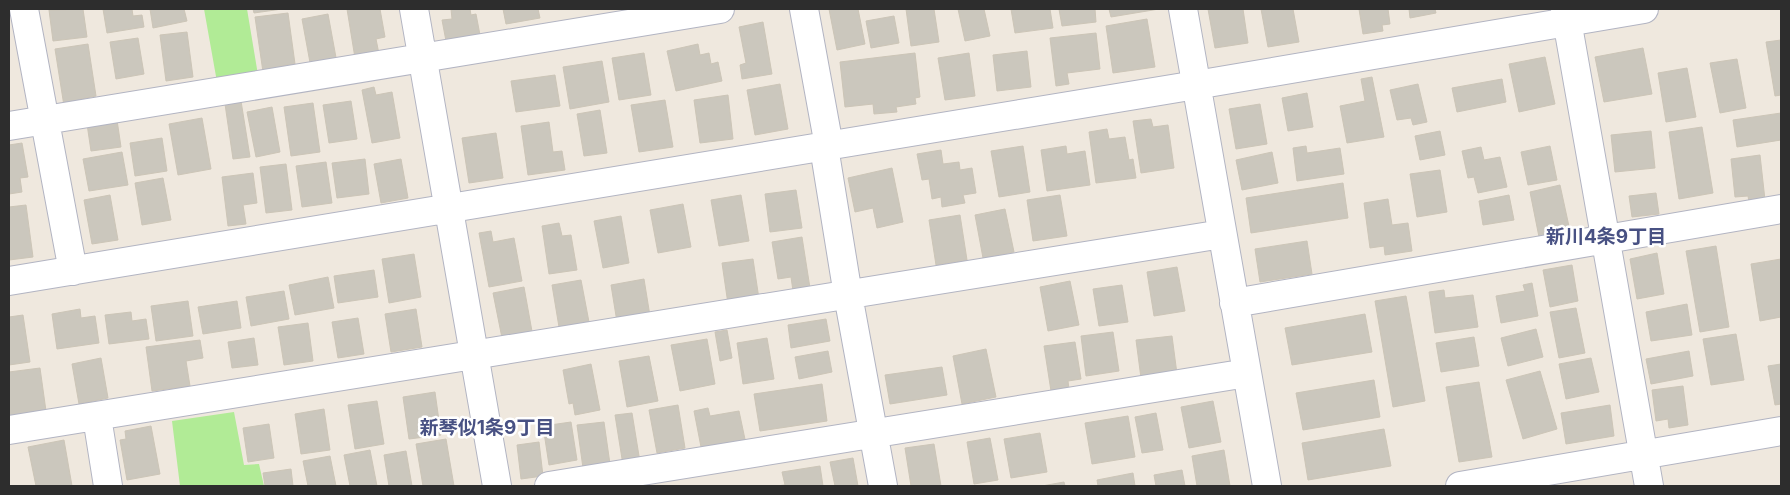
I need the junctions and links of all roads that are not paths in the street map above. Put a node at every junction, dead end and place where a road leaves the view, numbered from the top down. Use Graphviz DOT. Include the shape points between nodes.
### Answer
graph roads {
  1 [pos="24,9"];
  2 [pos="414,9"];
  3 [pos="720,9"];
  4 [pos="804,9"];
  5 [pos="1183,9"];
  6 [pos="1644,9"];
  7 [pos="1566,15"];
  8 [pos="422,56"];
  9 [pos="1196,85"];
  10 [pos="44,120"];
  11 [pos="9,126"];
  12 [pos="827,146"];
  13 [pos="450,208"];
  14 [pos="1781,209"];
  15 [pos="1222,234"];
  16 [pos="1606,240"];
  17 [pos="73,270"];
  18 [pos="9,281"];
  19 [pos="848,296"];
  20 [pos="1234,303"];
  21 [pos="474,355"];
  22 [pos="1247,373"];
  23 [pos="97,417"];
  24 [pos="9,430"];
  25 [pos="1781,431"];
  26 [pos="874,435"];
  27 [pos="1644,455"];
  28 [pos="108,486"];
  29 [pos="497,486"];
  30 [pos="549,486"];
  31 [pos="883,486"];
  32 [pos="1266,486"];
  33 [pos="1460,486"];
  34 [pos="1649,486"];
  1 -- 10 [label="street"];
  2 -- 8 [label="street"];
  3 -- 8 [label="street"];
  4 -- 12 [label="street"];
  5 -- 9 [label="street"];
  6 -- 7 [label="street"];
  7 -- 9 [label="street"];
  7 -- 16 [label="street"];
  8 -- 10 [label="street"];
  8 -- 13 [label="street"];
  9 -- 12 [label="street"];
  9 -- 15 [label="street"];
  10 -- 11 [label="street"];
  10 -- 17 [label="street"];
  12 -- 13 [label="street"];
  12 -- 19 [label="street"];
  13 -- 17 [label="street"];
  13 -- 21 [label="street"];
  14 -- 16 [label="street"];
  15 -- 19 [label="street"];
  15 -- 20 [label="street"];
  16 -- 20 [label="street"];
  16 -- 27 [label="street"];
  17 -- 18 [label="street"];
  19 -- 21 [label="street"];
  19 -- 26 [label="street"];
  20 -- 22 [label="street"];
  21 -- 23 [label="street"];
  21 -- 29 [label="street"];
  22 -- 26 [label="street"];
  22 -- 32 [label="street"];
  23 -- 24 [label="street"];
  23 -- 28 [label="street"];
  25 -- 27 [label="street"];
  26 -- 30 [label="street"];
  26 -- 31 [label="street"];
  27 -- 33 [label="street"];
  27 -- 34 [label="street"];
}
